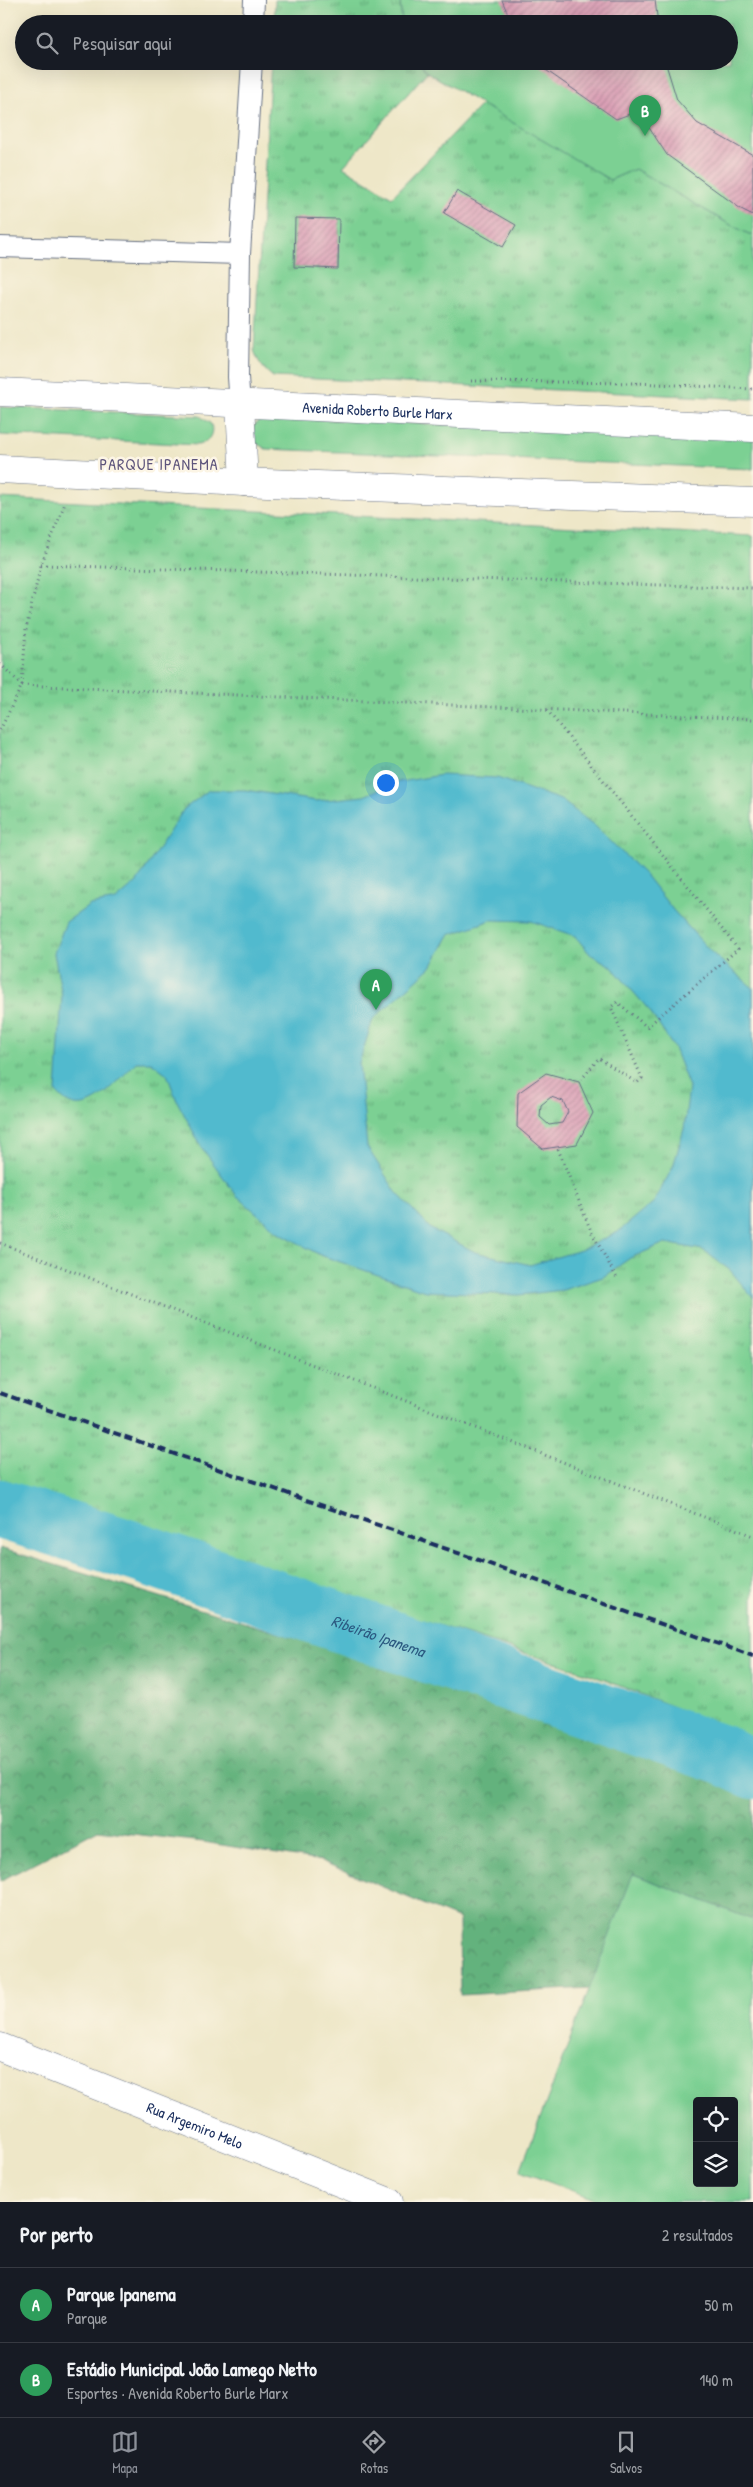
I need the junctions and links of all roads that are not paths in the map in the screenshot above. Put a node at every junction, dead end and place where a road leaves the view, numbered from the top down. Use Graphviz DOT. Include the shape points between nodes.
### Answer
graph roads {
  1 [pos="254,0"];
  2 [pos="253,15"];
  3 [pos="251,70"];
  4 [pos="0,247"];
  5 [pos="240,254"];
  6 [pos="0,392"];
  7 [pos="240,405"];
  8 [pos="753,428"];
  9 [pos="0,469"];
  10 [pos="244,482"];
  11 [pos="753,502"];
  12 [pos="0,2047"];
  13 [pos="389,2202"];
  1 -- 2 [label="lane"];
  3 -- 5 [label="lane"];
  4 -- 5 [label="lane"];
  5 -- 7 [label="lane"];
  6 -- 7 [label="main road, Avenida Roberto Burle Marx"];
  7 -- 8 [label="main road, Avenida Roberto Burle Marx"];
  7 -- 10 [label="main road"];
  9 -- 10 [label="main road"];
  10 -- 11 [label="main road"];
  12 -- 13 [label="main road, Rua Argemiro Melo"];
}
